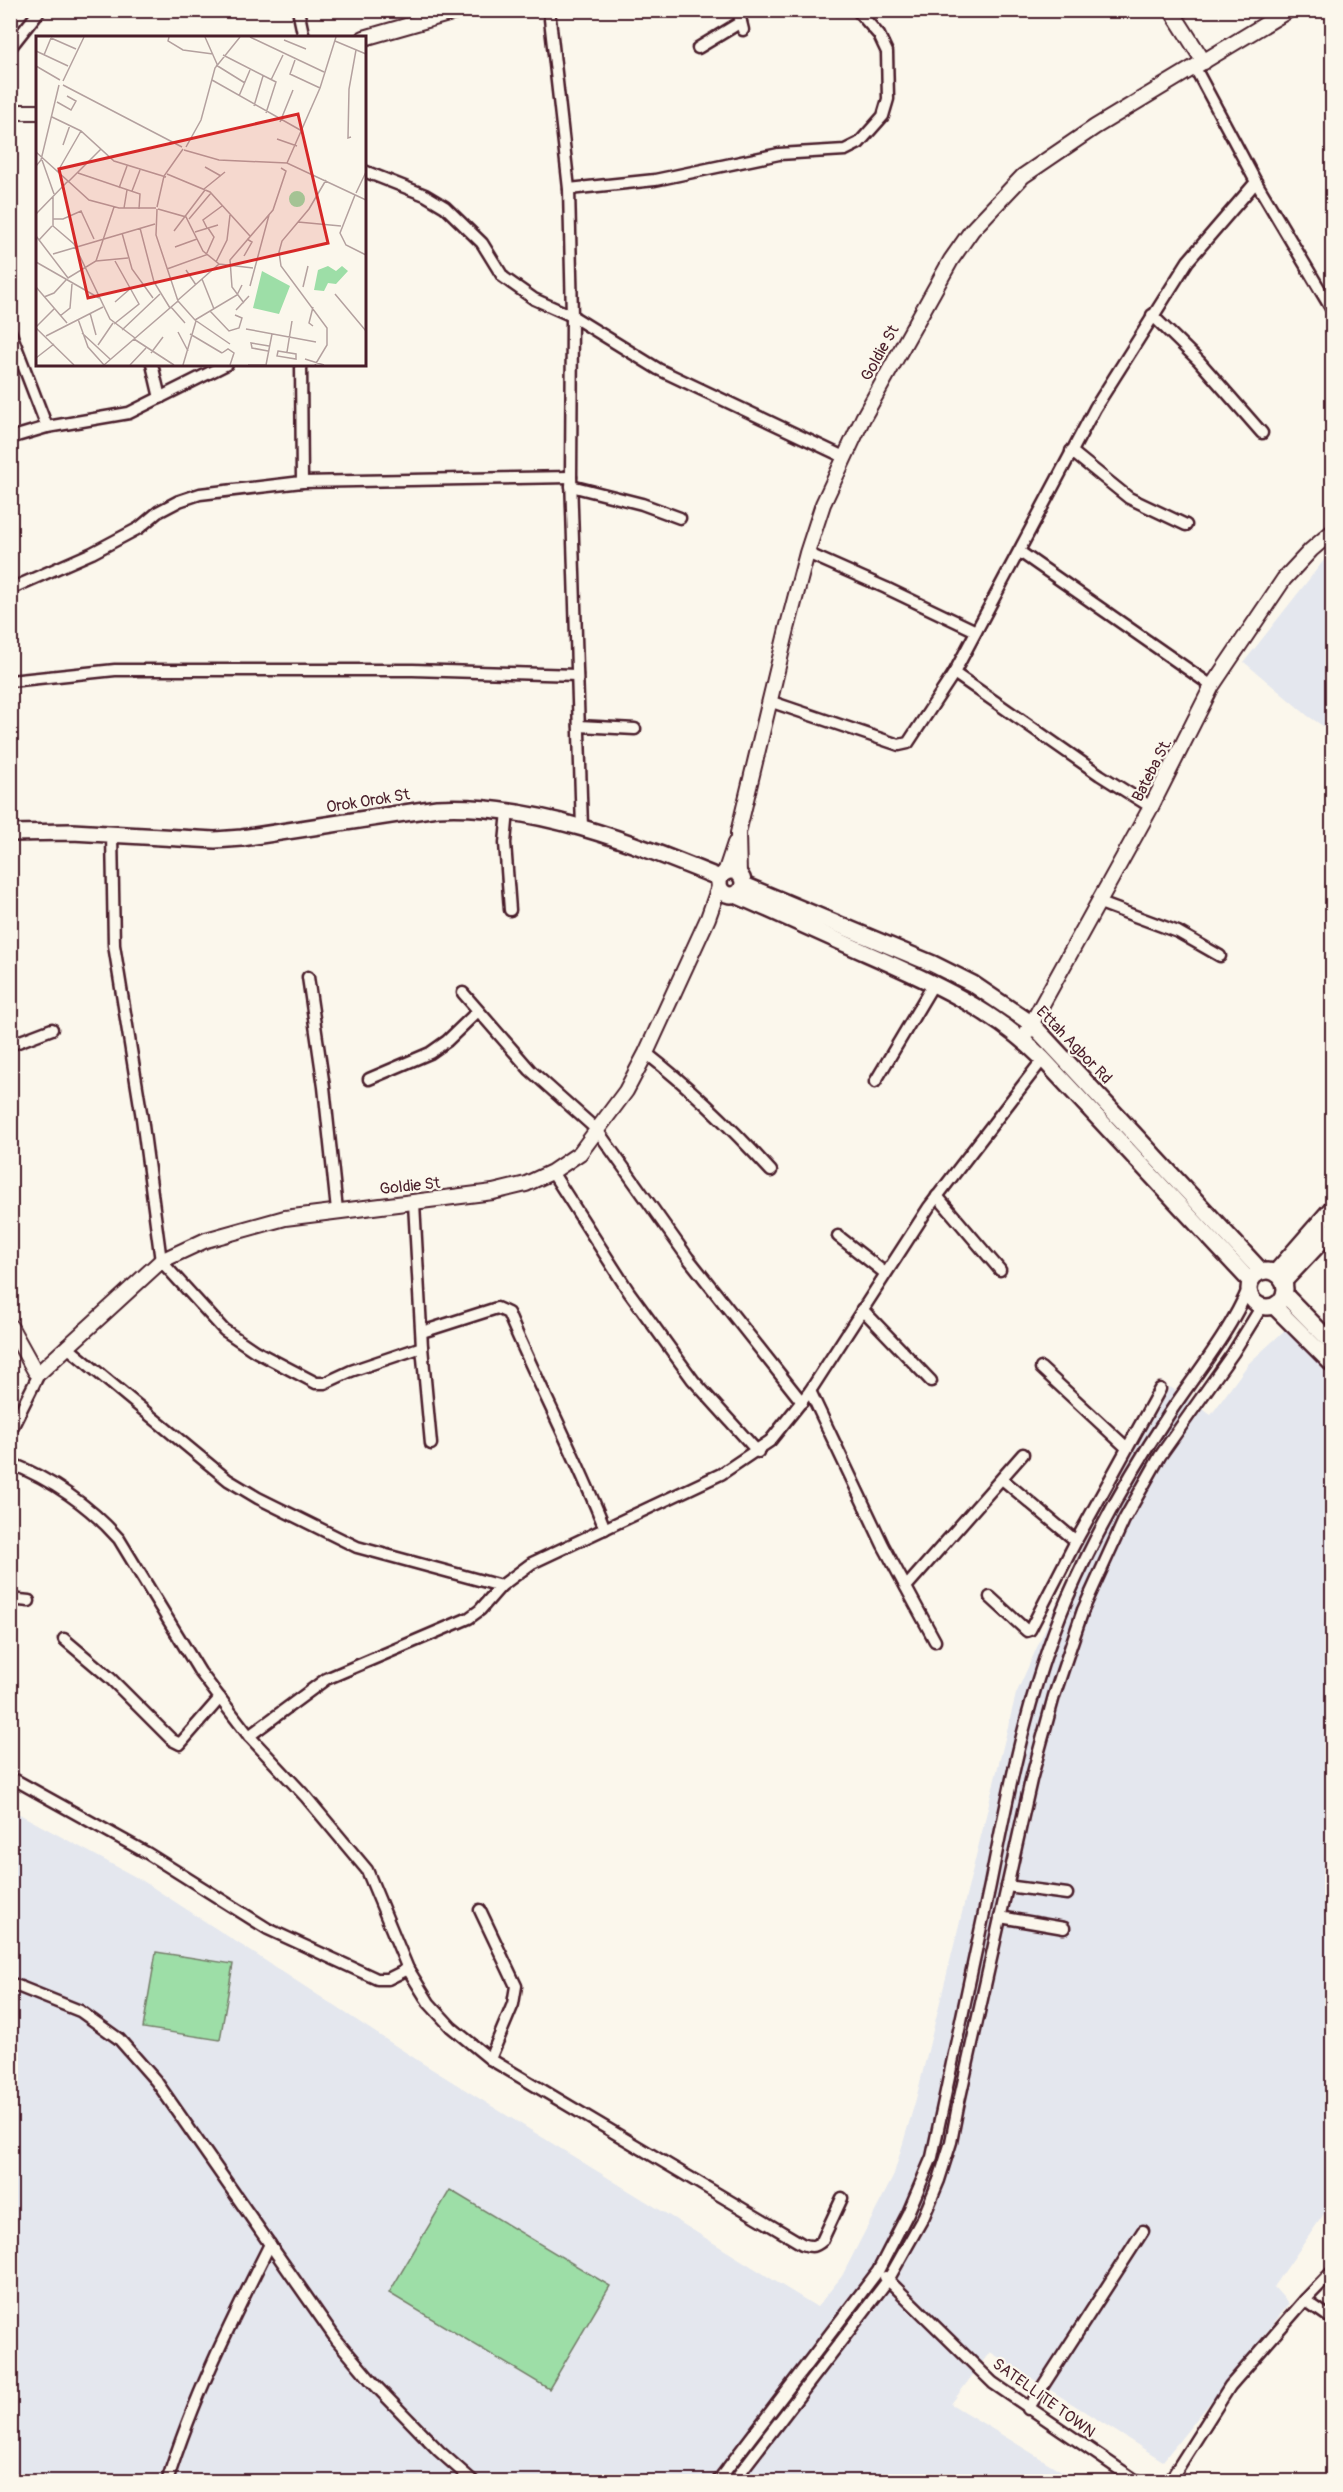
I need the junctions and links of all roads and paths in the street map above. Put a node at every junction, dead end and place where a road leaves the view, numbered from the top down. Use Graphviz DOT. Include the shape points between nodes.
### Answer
graph roads {
  1 [pos="40,10"];
  2 [pos="298,10"];
  3 [pos="462,10"];
  4 [pos="549,10"];
  5 [pos="738,10"];
  6 [pos="857,10"];
  7 [pos="1171,10"];
  8 [pos="1289,10"];
  9 [pos="304,36"];
  10 [pos="366,37"];
  11 [pos="10,48"];
  12 [pos="698,48"];
  13 [pos="1199,64"];
  14 [pos="10,112"];
  15 [pos="36,112"];
  16 [pos="366,172"];
  17 [pos="1256,182"];
  18 [pos="569,189"];
  19 [pos="1332,310"];
  20 [pos="1152,315"];
  21 [pos="572,316"];
  22 [pos="10,331"];
  23 [pos="152,366"];
  24 [pos="223,366"];
  25 [pos="301,366"];
  26 [pos="160,398"];
  27 [pos="47,427"];
  28 [pos="1262,433"];
  29 [pos="10,438"];
  30 [pos="1071,451"];
  31 [pos="844,457"];
  32 [pos="571,481"];
  33 [pos="302,482"];
  34 [pos="680,518"];
  35 [pos="1186,525"];
  36 [pos="1332,532"];
  37 [pos="1020,552"];
  38 [pos="807,553"];
  39 [pos="10,589"];
  40 [pos="976,631"];
  41 [pos="954,673"];
  42 [pos="578,675"];
  43 [pos="10,681"];
  44 [pos="1212,686"];
  45 [pos="769,701"];
  46 [pos="579,726"];
  47 [pos="635,729"];
  48 [pos="1151,807"];
  49 [pos="508,811"];
  50 [pos="582,828"];
  51 [pos="10,833"];
  52 [pos="112,834"];
  53 [pos="730,884"];
  54 [pos="1100,903"];
  55 [pos="510,910"];
  56 [pos="1220,956"];
  57 [pos="308,977"];
  58 [pos="934,983"];
  59 [pos="463,993"];
  60 [pos="478,1011"];
  61 [pos="1032,1024"];
  62 [pos="52,1029"];
  63 [pos="1023,1039"];
  64 [pos="10,1045"];
  65 [pos="646,1053"];
  66 [pos="1043,1059"];
  67 [pos="369,1079"];
  68 [pos="875,1082"];
  69 [pos="597,1130"];
  70 [pos="771,1171"];
  71 [pos="552,1172"];
  72 [pos="937,1196"];
  73 [pos="414,1203"];
  74 [pos="1332,1208"];
  75 [pos="337,1210"];
  76 [pos="1332,1230"];
  77 [pos="838,1236"];
  78 [pos="161,1261"];
  79 [pos="1000,1270"];
  80 [pos="885,1273"];
  81 [pos="1268,1281"];
  82 [pos="1268,1306"];
  83 [pos="862,1309"];
  84 [pos="10,1326"];
  85 [pos="422,1332"];
  86 [pos="1332,1343"];
  87 [pos="66,1346"];
  88 [pos="422,1347"];
  89 [pos="1332,1364"];
  90 [pos="1041,1368"];
  91 [pos="40,1372"];
  92 [pos="932,1381"];
  93 [pos="1160,1389"];
  94 [pos="810,1391"];
  95 [pos="802,1402"];
  96 [pos="10,1432"];
  97 [pos="431,1444"];
  98 [pos="1127,1448"];
  99 [pos="758,1452"];
  100 [pos="1023,1454"];
  101 [pos="10,1463"];
  102 [pos="1002,1479"];
  103 [pos="605,1529"];
  104 [pos="1076,1542"];
  105 [pos="501,1586"];
  106 [pos="906,1587"];
  107 [pos="990,1597"];
  108 [pos="10,1599"];
  109 [pos="29,1601"];
  110 [pos="64,1639"];
  111 [pos="935,1641"];
  112 [pos="220,1698"];
  113 [pos="249,1736"];
  114 [pos="10,1777"];
  115 [pos="1007,1886"];
  116 [pos="1066,1894"];
  117 [pos="480,1910"];
  118 [pos="1000,1917"];
  119 [pos="1064,1928"];
  120 [pos="408,1970"];
  121 [pos="10,1983"];
  122 [pos="490,2059"];
  123 [pos="842,2198"];
  124 [pos="1143,2231"];
  125 [pos="270,2244"];
  126 [pos="878,2271"];
  127 [pos="1332,2272"];
  128 [pos="888,2280"];
  129 [pos="1305,2300"];
  130 [pos="1332,2319"];
  131 [pos="1028,2409"];
  132 [pos="167,2481"];
  133 [pos="474,2481"];
  134 [pos="717,2481"];
  135 [pos="733,2481"];
  136 [pos="1138,2481"];
  137 [pos="1169,2481"];
  1 -- 11 [label="street"];
  2 -- 9 [label="street"];
  3 -- 10 [label="street"];
  4 -- 18 [label="street"];
  5 -- 12 [label="street" via="742,26"];
  6 -- 18 [label="street" via="879,35 887,52 888,99 883,116 859,144 845,150 779,154 655,180"];
  7 -- 13 [label="street"];
  8 -- 13 [label="street, Goldie St"];
  13 -- 17 [label="street"];
  13 -- 31 [label="street, Goldie St" via="1043,161 996,202 951,260"];
  14 -- 15 [label="street"];
  16 -- 21 [label="street" via="445,207 482,243 503,277 534,299"];
  17 -- 19 [label="street"];
  17 -- 20 [label="street" via="1200,246"];
  18 -- 21 [label="street"];
  20 -- 28 [label="street" via="1199,361"];
  20 -- 30 [label="street"];
  21 -- 31 [label="street" via="658,369"];
  21 -- 32 [label="street"];
  22 -- 27 [label="street"];
  23 -- 26 [label="street"];
  24 -- 26 [label="street"];
  25 -- 33 [label="street"];
  26 -- 27 [label="street" via="111,418"];
  27 -- 29 [label="street"];
  30 -- 35 [label="street" via="1129,498"];
  30 -- 37 [label="street"];
  31 -- 38 [label="street, Goldie St"];
  32 -- 33 [label="street"];
  32 -- 34 [label="street"];
  32 -- 42 [label="street"];
  33 -- 39 [label="street" via="179,501 114,542"];
  36 -- 44 [label="street, Bateba St." via="1284,579"];
  37 -- 40 [label="street"];
  37 -- 44 [label="street"];
  38 -- 40 [label="street"];
  38 -- 45 [label="street, Goldie St"];
  40 -- 41 [label="street"];
  41 -- 45 [label="street" via="903,745"];
  41 -- 48 [label="street"];
  42 -- 43 [label="street" via="413,670 115,670"];
  42 -- 46 [label="street"];
  44 -- 48 [label="street, Bateba St."];
  45 -- 53 [label="street, Goldie St"];
  46 -- 47 [label="street"];
  46 -- 50 [label="street"];
  48 -- 54 [label="street, Bateba St."];
  49 -- 50 [label="main road, Orok Orok St"];
  49 -- 52 [label="main road, Orok Orok St" via="437,808 215,840"];
  49 -- 55 [label="street" via="505,843"];
  50 -- 53 [label="main road, Orok Orok St" via="680,861"];
  51 -- 52 [label="main road, Orok Orok St"];
  52 -- 78 [label="street" via="114,945"];
  53 -- 58 [label="main road, Ettah Agbor Rd"];
  53 -- 61 [label="main road, Ettah Agbor Rd" via="933,964 974,984"];
  53 -- 65 [label="street, Goldie St" via="708,918"];
  54 -- 56 [label="street" via="1178,932"];
  54 -- 61 [label="street, Bateba St."];
  57 -- 75 [label="street"];
  58 -- 63 [label="main road, Ettah Agbor Rd"];
  58 -- 68 [label="street"];
  59 -- 60 [label="street"];
  60 -- 67 [label="street" via="430,1053"];
  60 -- 69 [label="street" via="530,1070"];
  61 -- 63 [label="street, Bateba St."];
  61 -- 81 [label="main road, Ettah Agbor Rd"];
  62 -- 64 [label="street"];
  63 -- 66 [label="main road, Ettah Agbor Rd"];
  65 -- 69 [label="street, Goldie St"];
  65 -- 70 [label="street" via="685,1083"];
  66 -- 72 [label="street"];
  66 -- 81 [label="main road, Ettah Agbor Rd"];
  69 -- 71 [label="street, Goldie St" via="580,1153"];
  69 -- 95 [label="street" via="688,1258"];
  71 -- 73 [label="street, Goldie St" via="511,1189"];
  71 -- 99 [label="street" via="629,1292 693,1380"];
  72 -- 79 [label="street"];
  72 -- 80 [label="street"];
  73 -- 75 [label="street, Goldie St"];
  73 -- 85 [label="street"];
  74 -- 81 [label="main road"];
  75 -- 78 [label="street, Goldie St" via="247,1226"];
  76 -- 81 [label="main road"];
  77 -- 80 [label="street"];
  78 -- 87 [label="street, Goldie St"];
  78 -- 88 [label="street" via="224,1330 316,1383"];
  80 -- 83 [label="street"];
  81 -- 82 [label="main road"];
  81 -- 82 [label="main road" via="1252,1299"];
  81 -- 86 [label="main road"];
  81 -- 126 [label="street" via="1237,1314 1170,1413 1099,1532 1066,1602 1016,1757 932,2157"];
  82 -- 89 [label="main road"];
  82 -- 115 [label="street" via="1160,1456 1104,1561 1054,1696"];
  83 -- 92 [label="street"];
  83 -- 94 [label="street"];
  84 -- 91 [label="street" via="35,1371"];
  85 -- 88 [label="street"];
  85 -- 103 [label="street" via="497,1308 508,1313"];
  87 -- 91 [label="street, Goldie St"];
  87 -- 105 [label="street" via="228,1480 258,1498 357,1547"];
  88 -- 97 [label="street"];
  90 -- 98 [label="street"];
  91 -- 96 [label="street"];
  93 -- 98 [label="street"];
  94 -- 95 [label="street"];
  94 -- 106 [label="street"];
  95 -- 99 [label="street"];
  98 -- 104 [label="street"];
  99 -- 103 [label="street" via="721,1474"];
  100 -- 102 [label="street"];
  101 -- 112 [label="street" via="57,1487 102,1520"];
  102 -- 104 [label="street"];
  102 -- 106 [label="street"];
  103 -- 105 [label="street" via="532,1563"];
  104 -- 107 [label="street" via="1029,1631"];
  105 -- 113 [label="street" via="469,1618 326,1679"];
  106 -- 111 [label="street"];
  108 -- 109 [label="street"];
  110 -- 112 [label="street" via="180,1744"];
  112 -- 113 [label="street"];
  113 -- 120 [label="street" via="367,1869"];
  114 -- 120 [label="street" via="147,1853 268,1929 377,1979 388,1979"];
  115 -- 116 [label="street"];
  115 -- 118 [label="street"];
  117 -- 122 [label="street" via="516,1986 513,2004"];
  118 -- 119 [label="street"];
  118 -- 128 [label="street" via="951,2142 924,2216"];
  120 -- 122 [label="street" via="436,2011"];
  121 -- 125 [label="street" via="80,2011 119,2039 156,2081"];
  122 -- 123 [label="street" via="809,2247 822,2241"];
  124 -- 131 [label="street"];
  125 -- 132 [label="street" via="213,2358 182,2431"];
  125 -- 133 [label="street" via="336,2339 430,2442"];
  126 -- 128 [label="street, SATELLITE TOWN"];
  126 -- 134 [label="street"];
  127 -- 129 [label="street"];
  128 -- 131 [label="street, SATELLITE TOWN" via="993,2383"];
  128 -- 135 [label="street"];
  129 -- 130 [label="street"];
  129 -- 137 [label="street" via="1230,2386"];
  131 -- 136 [label="street, SATELLITE TOWN"];
}
